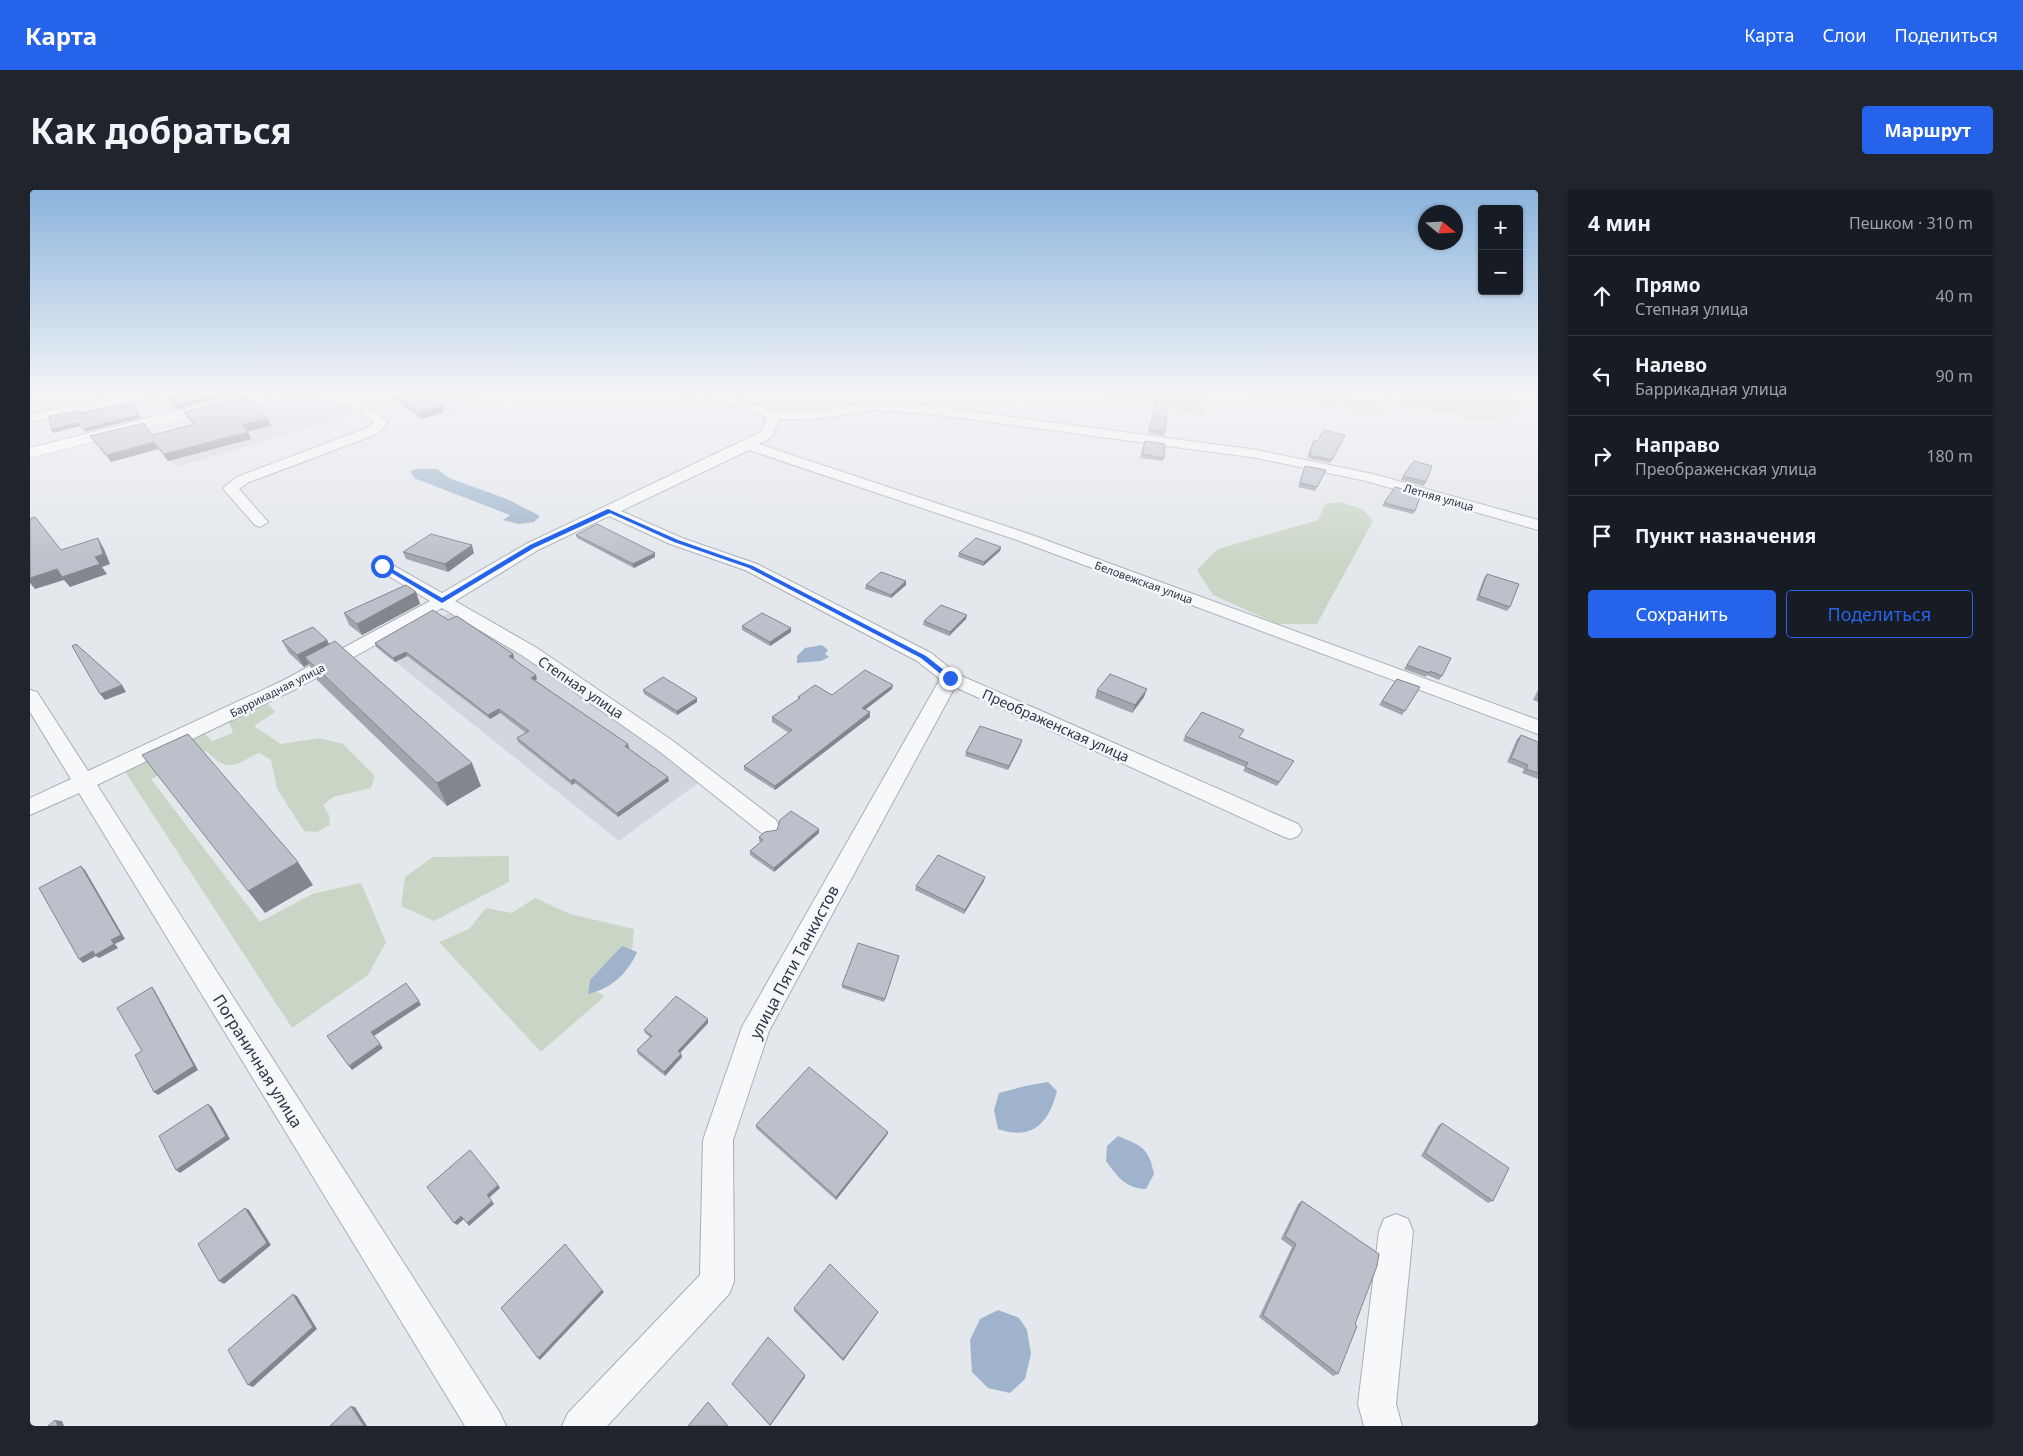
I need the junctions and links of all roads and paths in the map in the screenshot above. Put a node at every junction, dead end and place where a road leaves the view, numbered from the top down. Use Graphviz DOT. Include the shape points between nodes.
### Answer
graph roads {
  1 [pos="51,448"];
  2 [pos="330,448"];
  3 [pos="744,448"];
  4 [pos="753,448"];
  5 [pos="1210,448"];
  6 [pos="30,453"];
  7 [pos="610,511"];
  8 [pos="260,522"];
  9 [pos="1538,526"];
  10 [pos="382,566"];
  11 [pos="442,601"];
  12 [pos="950,678"];
  13 [pos="30,696"];
  14 [pos="1538,727"];
  15 [pos="83,782"];
  16 [pos="30,807"];
  17 [pos="768,826"];
  18 [pos="1290,830"];
  19 [pos="1396,1231"];
  20 [pos="487,1426"];
  21 [pos="581,1426"];
  22 [pos="1383,1426"];
  1 -- 6 [label="main road"];
  2 -- 8 [label="street" via="242,480 230,488"];
  3 -- 7 [label="street, Баррикадная улица"];
  4 -- 14 [label="street, Беловежская улица" via="1023,537"];
  5 -- 9 [label="street, Летняя улица" via="1368,477"];
  7 -- 11 [label="street, Баррикадная улица" via="532,547"];
  7 -- 12 [label="street, Преображенская улица" via="676,541 751,567 924,657"];
  10 -- 11 [label="street, Степная улица"];
  11 -- 15 [label="street, Баррикадная улица" via="290,685"];
  11 -- 17 [label="street, Степная улица" via="530,652 666,746"];
  12 -- 18 [label="street, Преображенская улица"];
  12 -- 21 [label="street, улица Пяти Танкистов" via="756,1027 718,1140 717,1282"];
  13 -- 15 [label="street, Пограничная улица"];
  15 -- 16 [label="street, Баррикадная улица"];
  15 -- 20 [label="street, Пограничная улица"];
  19 -- 22 [label="street" via="1377,1404"];
}
